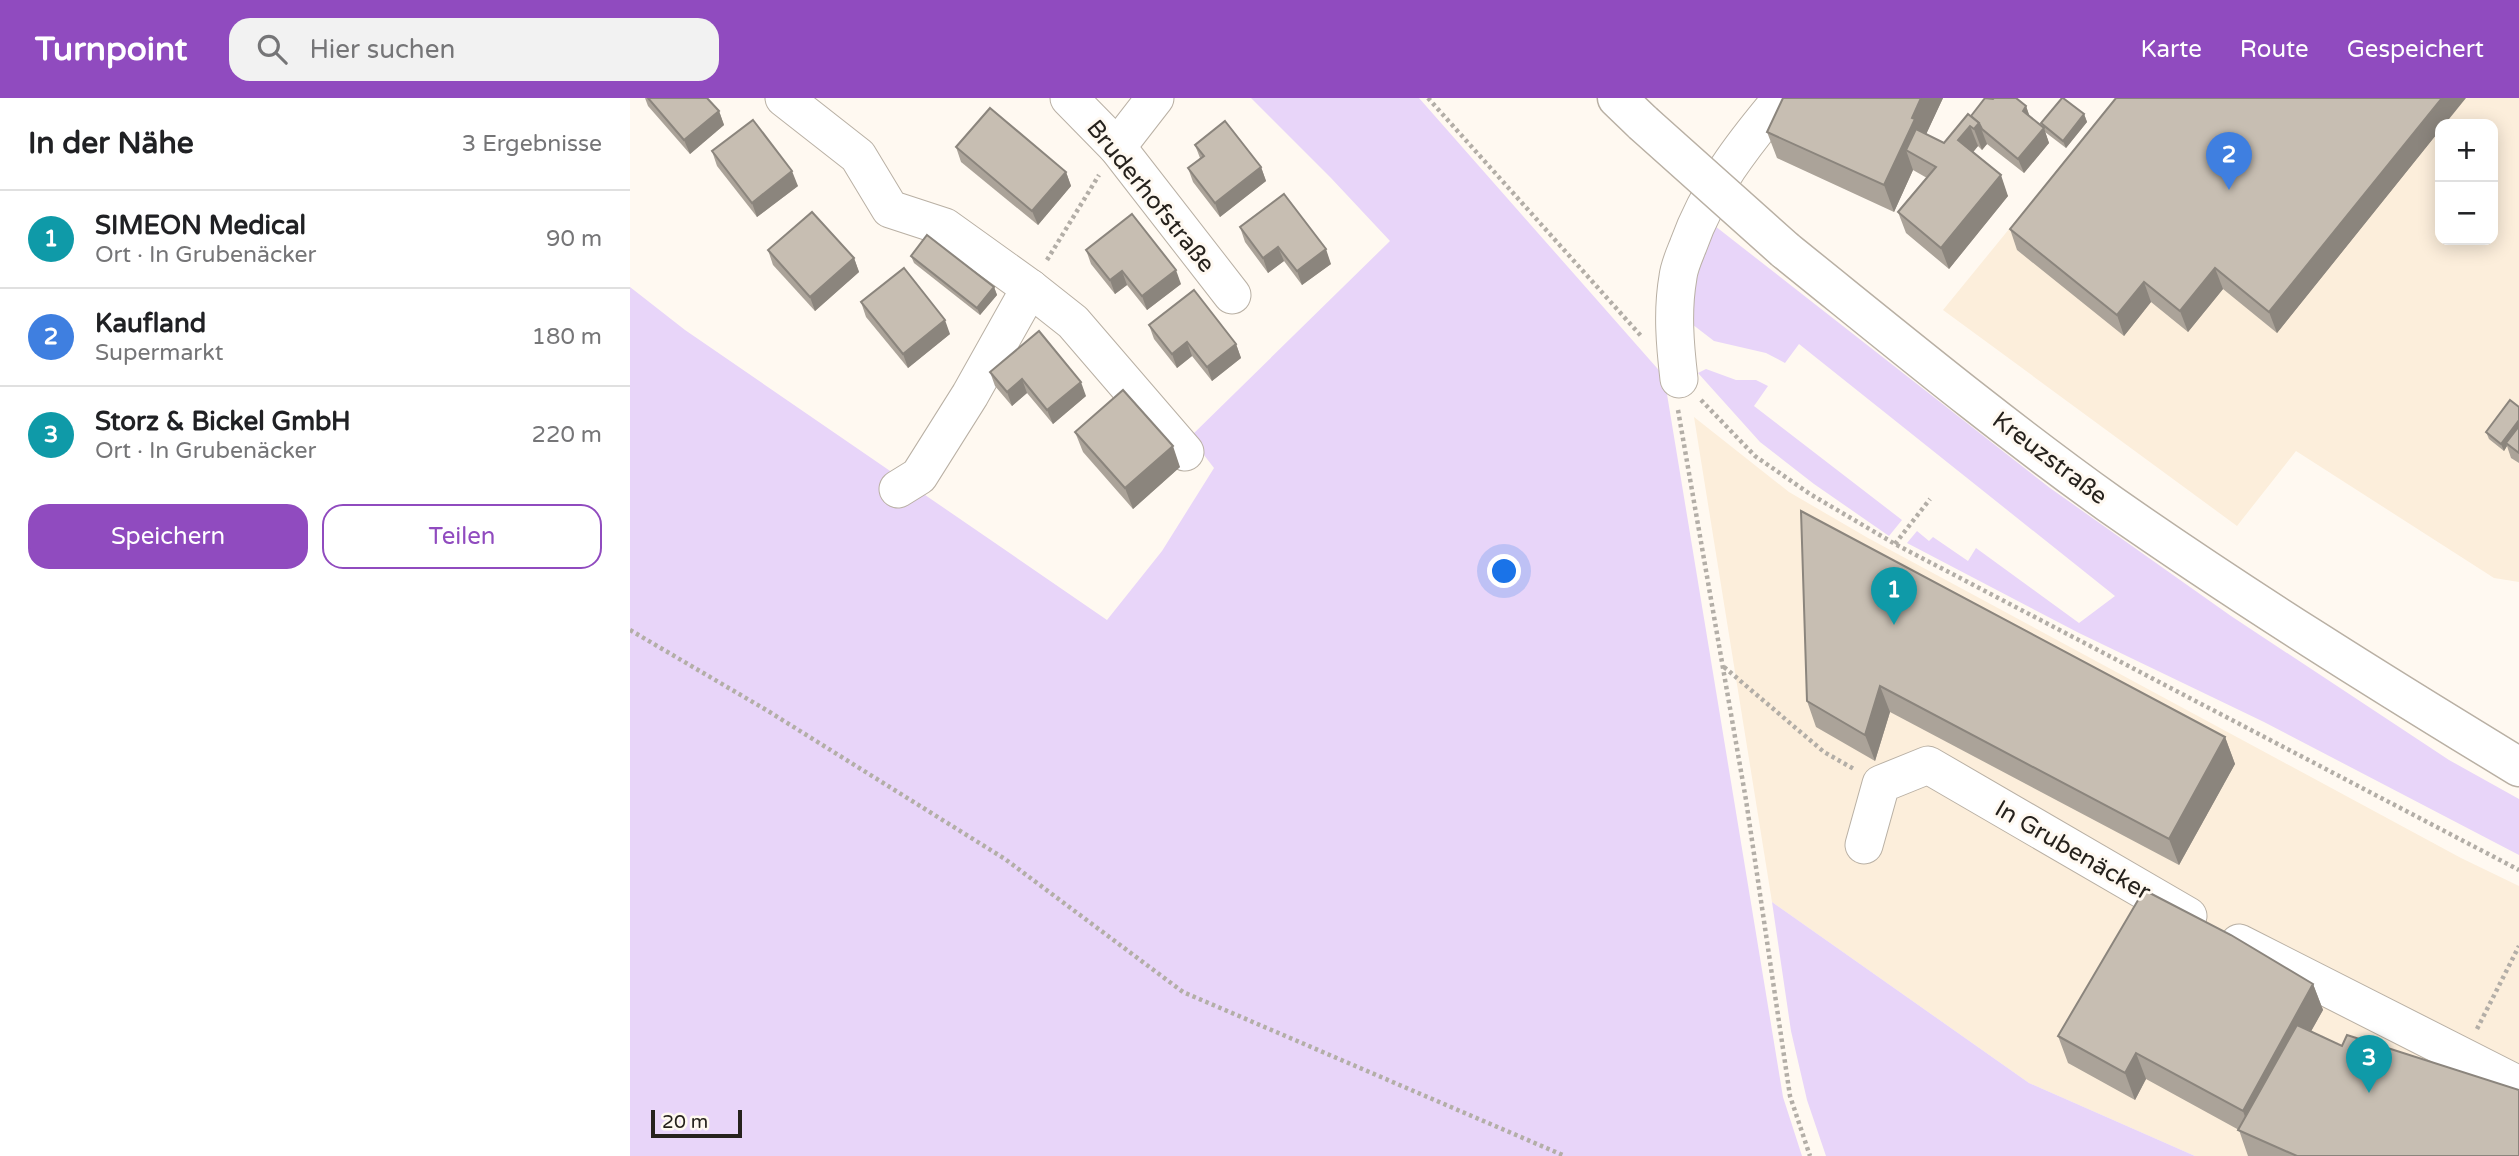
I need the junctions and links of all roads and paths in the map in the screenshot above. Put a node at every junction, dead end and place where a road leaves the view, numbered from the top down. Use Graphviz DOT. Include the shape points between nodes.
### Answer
graph roads {
  1 [pos="784,98"];
  2 [pos="1069,98"];
  3 [pos="1155,98"];
  4 [pos="1428,98"];
  5 [pos="1783,98"];
  6 [pos="1630,110"];
  7 [pos="1117,147"];
  8 [pos="1030,288"];
  9 [pos="1232,295"];
  10 [pos="1642,337"];
  11 [pos="1679,379"];
  12 [pos="1185,452"];
  13 [pos="898,489"];
  14 [pos="1930,499"];
  15 [pos="1895,544"];
  16 [pos="630,630"];
  17 [pos="1723,666"];
  18 [pos="2519,767"];
  19 [pos="1881,784"];
  20 [pos="1864,845"];
  21 [pos="2519,870"];
  22 [pos="2519,946"];
  23 [pos="2463,1058"];
  24 [pos="2519,1085"];
  25 [pos="1565,1156"];
  26 [pos="1810,1156"];
  1 -- 8 [label="street" via="858,156 890,209 945,227"];
  2 -- 7 [label="street, Bruderhofstraße"];
  3 -- 7 [label="street"];
  4 -- 10 [label="path"];
  5 -- 11 [label="street" via="1743,144 1693,230 1678,275 1674,336"];
  6 -- 18 [label="main road, Kreuzstraße, bridge" via="1785,250 2107,502 2214,576"];
  7 -- 8 [label="path"];
  7 -- 9 [label="street, Bruderhofstraße"];
  8 -- 12 [label="street" via="1073,322"];
  8 -- 13 [label="street" via="919,476"];
  11 -- 15 [label="path" via="1755,456"];
  11 -- 17 [label="path" via="1678,408"];
  14 -- 15 [label="path"];
  15 -- 21 [label="path"];
  16 -- 25 [label="path" via="1005,859 1183,992"];
  17 -- 19 [label="path" via="1824,752"];
  17 -- 26 [label="path" via="1790,1096"];
  19 -- 20 [label="street"];
  19 -- 23 [label="street, In Grubenäcker" via="1928,765 2202,925"];
  22 -- 23 [label="path"];
  23 -- 24 [label="street, In Grubenäcker"];
}
